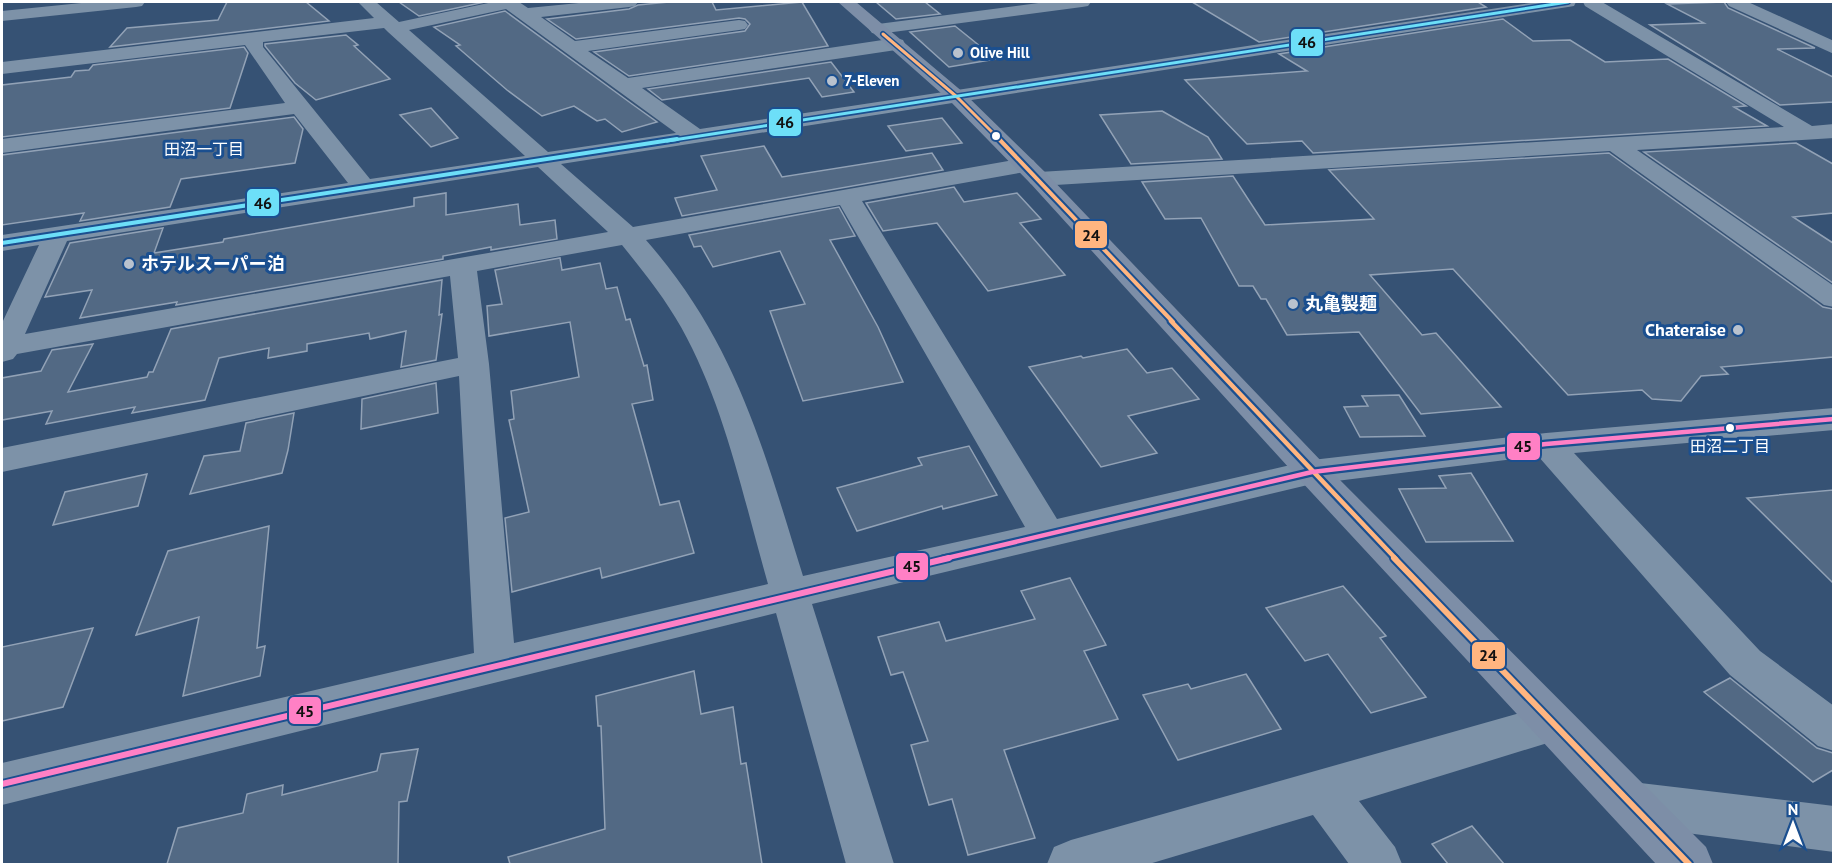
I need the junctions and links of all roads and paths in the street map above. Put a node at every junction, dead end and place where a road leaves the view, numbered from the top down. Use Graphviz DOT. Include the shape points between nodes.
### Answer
graph roads {
  1 [pos="136,2"];
  2 [pos="366,2"];
  3 [pos="509,2"];
  4 [pos="628,2"];
  5 [pos="846,2"];
  6 [pos="1082,2"];
  7 [pos="1568,2"];
  8 [pos="1590,2"];
  9 [pos="1735,2"];
  10 [pos="1424,8"];
  11 [pos="526,14"];
  12 [pos="2,16"];
  13 [pos="1442,21"];
  14 [pos="391,25"];
  15 [pos="887,37"];
  16 [pos="254,39"];
  17 [pos="573,47"];
  18 [pos="1833,48"];
  19 [pos="765,64"];
  20 [pos="2,68"];
  21 [pos="625,85"];
  22 [pos="957,97"];
  23 [pos="298,107"];
  24 [pos="1833,131"];
  25 [pos="1807,132"];
  26 [pos="694,135"];
  27 [pos="1614,144"];
  28 [pos="2,146"];
  29 [pos="1833,148"];
  30 [pos="545,160"];
  31 [pos="1032,172"];
  32 [pos="365,188"];
  33 [pos="847,196"];
  34 [pos="57,234"];
  35 [pos="628,236"];
  36 [pos="2,243"];
  37 [pos="463,266"];
  38 [pos="1833,298"];
  39 [pos="3,350"];
  40 [pos="474,364"];
  41 [pos="1833,419"];
  42 [pos="1546,444"];
  43 [pos="2,460"];
  44 [pos="1312,472"];
  45 [pos="1048,536"];
  46 [pos="790,594"];
  47 [pos="495,664"];
  48 [pos="1552,723"];
  49 [pos="1833,732"];
  50 [pos="2,784"];
  51 [pos="1323,790"];
  52 [pos="1632,804"];
  53 [pos="1833,829"];
  54 [pos="870,864"];
  55 [pos="1071,864"];
  56 [pos="1378,864"];
  57 [pos="1689,864"];
  1 -- 12 [label="street"];
  2 -- 14 [label="street"];
  3 -- 11 [label="street"];
  3 -- 14 [label="street"];
  4 -- 11 [label="street"];
  5 -- 15 [label="main road"];
  6 -- 15 [label="street"];
  7 -- 13 [label="street"];
  8 -- 25 [label="street"];
  9 -- 18 [label="street"];
  10 -- 13 [label="street"];
  11 -- 17 [label="street"];
  13 -- 22 [label="street"];
  14 -- 16 [label="street"];
  14 -- 30 [label="street"];
  15 -- 19 [label="street"];
  15 -- 22 [label="main road"];
  16 -- 20 [label="street"];
  16 -- 23 [label="street" via="254,47"];
  17 -- 19 [label="street" via="735,17"];
  17 -- 21 [label="street"];
  19 -- 21 [label="street"];
  21 -- 26 [label="street"];
  22 -- 26 [label="street"];
  22 -- 31 [label="main road"];
  23 -- 28 [label="street"];
  23 -- 32 [label="street"];
  24 -- 25 [label="street"];
  25 -- 27 [label="street"];
  25 -- 29 [label="street"];
  26 -- 30 [label="street"];
  27 -- 31 [label="street"];
  27 -- 38 [label="street"];
  30 -- 32 [label="street"];
  30 -- 35 [label="street"];
  31 -- 33 [label="street"];
  31 -- 44 [label="main road"];
  32 -- 34 [label="street"];
  33 -- 35 [label="street"];
  33 -- 45 [label="street"];
  34 -- 36 [label="street"];
  34 -- 39 [label="street"];
  35 -- 37 [label="street"];
  35 -- 46 [label="street" via="683,304 722,378"];
  37 -- 39 [label="street"];
  37 -- 40 [label="street"];
  40 -- 43 [label="street"];
  40 -- 47 [label="street"];
  41 -- 42 [label="street"];
  42 -- 44 [label="street"];
  42 -- 49 [label="street" via="1745,663"];
  44 -- 45 [label="street"];
  44 -- 48 [label="main road"];
  45 -- 46 [label="street"];
  46 -- 47 [label="street"];
  46 -- 54 [label="street"];
  47 -- 50 [label="street"];
  48 -- 51 [label="street"];
  48 -- 52 [label="main road"];
  51 -- 55 [label="street"];
  51 -- 56 [label="street"];
  52 -- 53 [label="street"];
  52 -- 57 [label="main road"];
}
